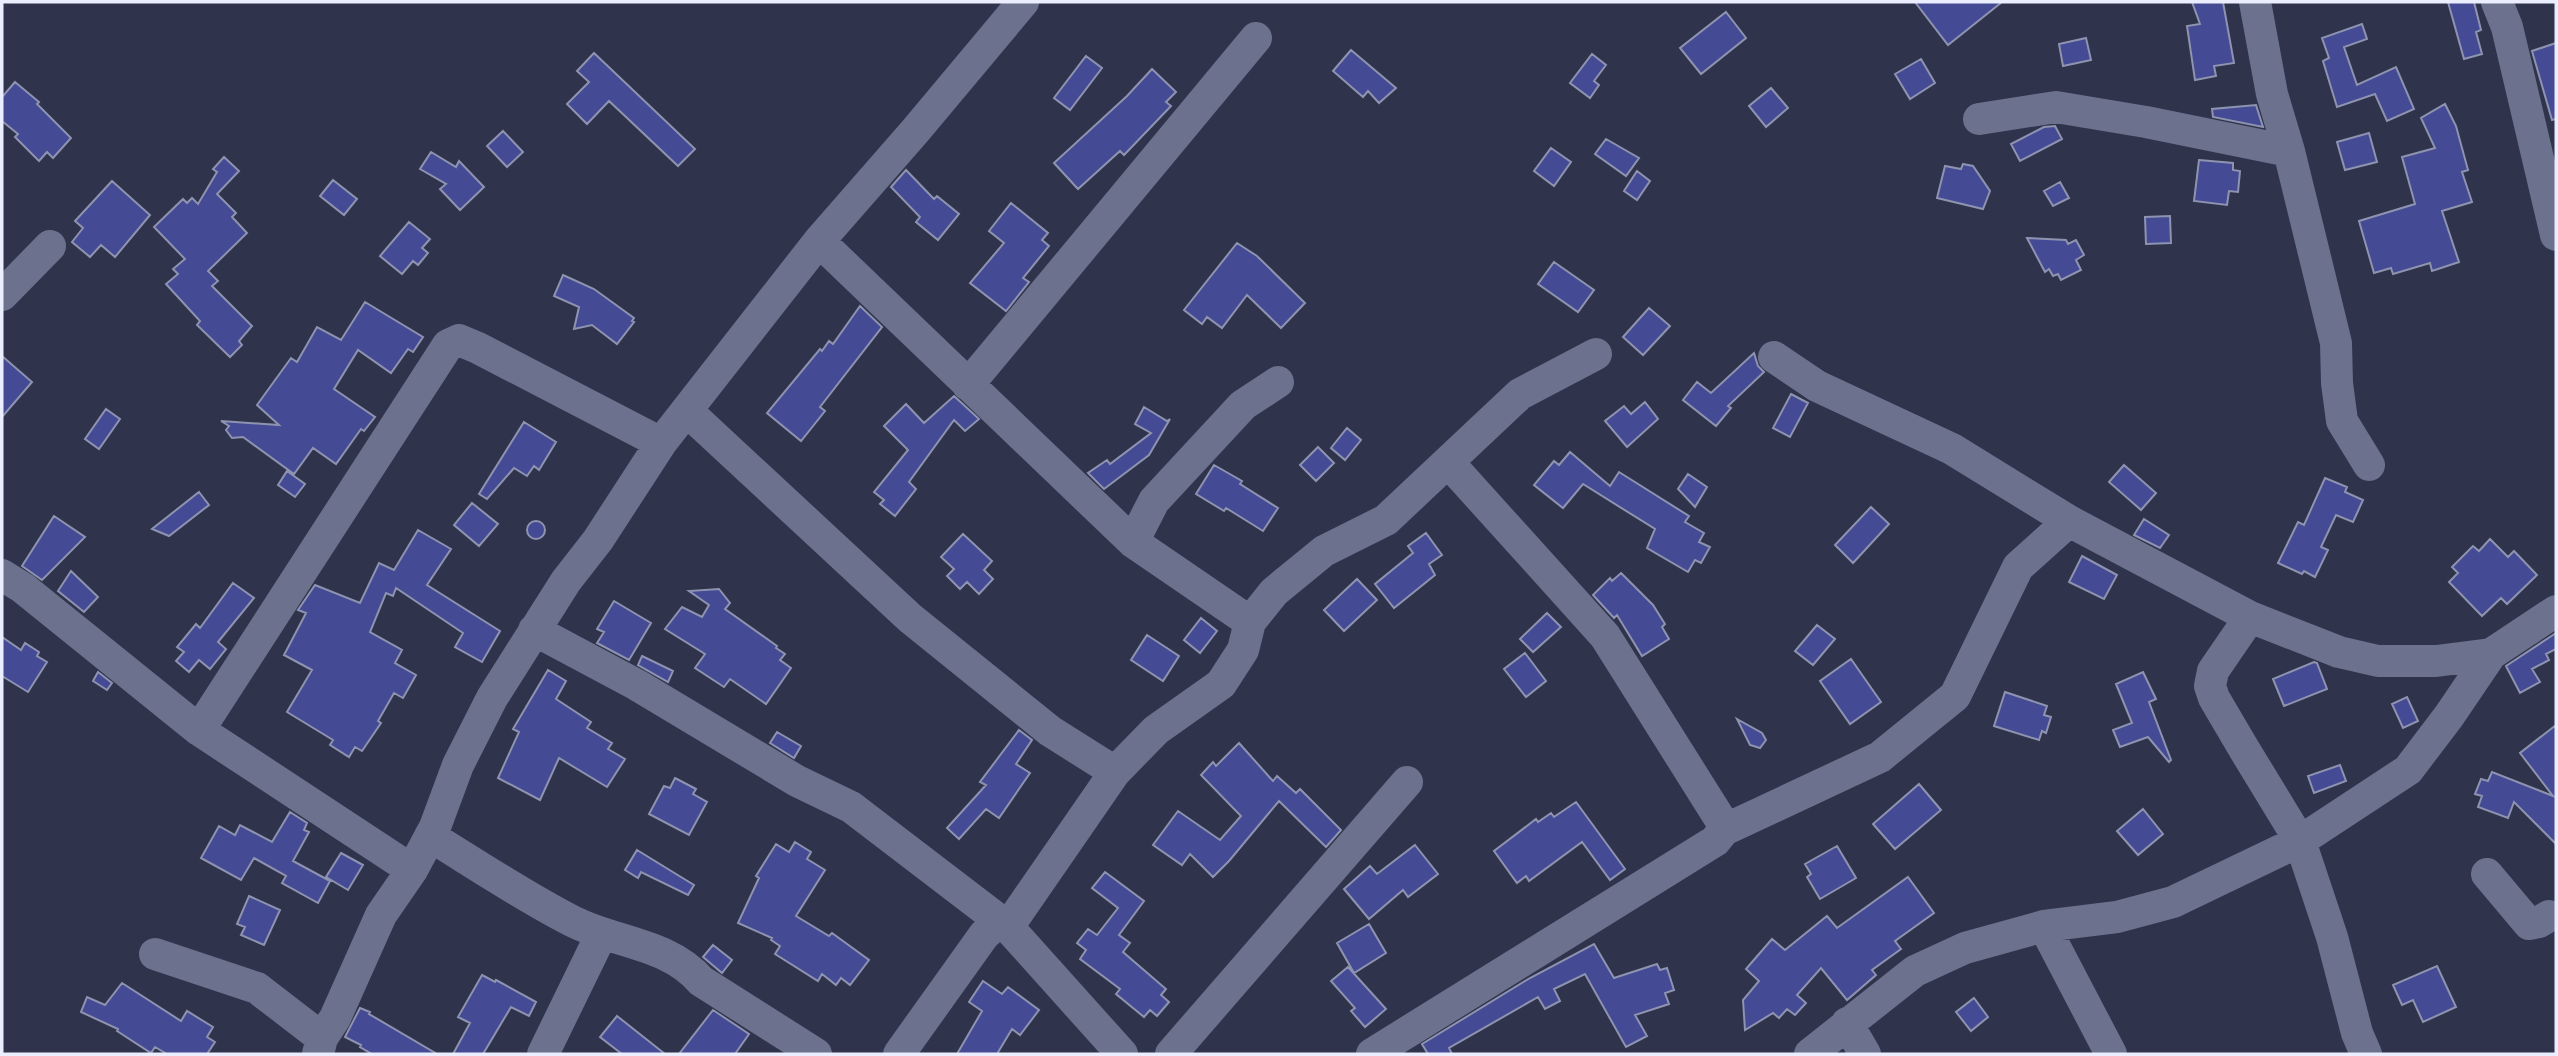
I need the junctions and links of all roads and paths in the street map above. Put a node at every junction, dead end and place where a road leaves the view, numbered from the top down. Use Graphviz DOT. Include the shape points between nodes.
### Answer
graph roads {
  1 [pos="1023,2"];
  2 [pos="2255,2"];
  3 [pos="2497,2"];
  4 [pos="1256,38"];
  5 [pos="1979,119"];
  6 [pos="2289,151"];
  7 [pos="2550,178"];
  8 [pos="2556,235"];
  9 [pos="819,241"];
  10 [pos="50,246"];
  11 [pos="2,295"];
  12 [pos="1596,354"];
  13 [pos="1774,357"];
  14 [pos="1278,382"];
  15 [pos="968,385"];
  16 [pos="687,411"];
  17 [pos="662,443"];
  18 [pos="1448,462"];
  19 [pos="2369,465"];
  20 [pos="2069,521"];
  21 [pos="1133,542"];
  22 [pos="2,576"];
  23 [pos="2556,611"];
  24 [pos="2250,617"];
  25 [pos="1250,622"];
  26 [pos="534,630"];
  27 [pos="2491,654"];
  28 [pos="199,730"];
  29 [pos="1115,772"];
  30 [pos="1407,782"];
  31 [pos="1724,830"];
  32 [pos="430,836"];
  33 [pos="2300,841"];
  34 [pos="412,870"];
  35 [pos="2487,874"];
  36 [pos="2554,918"];
  37 [pos="1004,924"];
  38 [pos="2045,926"];
  39 [pos="602,933"];
  40 [pos="155,954"];
  41 [pos="1847,1023"];
  42 [pos="320,1046"];
  43 [pos="542,1054"];
  44 [pos="816,1054"];
  45 [pos="899,1054"];
  46 [pos="1122,1054"];
  47 [pos="1171,1054"];
  48 [pos="1372,1054"];
  49 [pos="1810,1054"];
  50 [pos="1864,1054"];
  51 [pos="2111,1054"];
  52 [pos="2366,1054"];
  1 -- 9 [label="street"];
  2 -- 6 [label="street" via="2272,94"];
  3 -- 7 [label="street"];
  4 -- 15 [label="street"];
  5 -- 6 [label="street" via="2056,107"];
  6 -- 19 [label="street" via="2336,343 2342,421"];
  7 -- 8 [label="street"];
  9 -- 15 [label="street"];
  9 -- 16 [label="street"];
  10 -- 11 [label="street"];
  12 -- 18 [label="street" via="1520,394"];
  13 -- 20 [label="street" via="1817,386 1952,449"];
  14 -- 21 [label="street" via="1243,405 1163,491"];
  15 -- 21 [label="street"];
  16 -- 17 [label="street"];
  16 -- 29 [label="street" via="910,618 1050,731"];
  17 -- 26 [label="street"];
  17 -- 28 [label="street" via="478,348 459,340 448,345"];
  18 -- 25 [label="street" via="1386,520 1324,551 1294,575"];
  18 -- 31 [label="street" via="1605,636"];
  20 -- 24 [label="street"];
  20 -- 31 [label="street" via="2018,567 1955,696 1880,757"];
  21 -- 25 [label="street"];
  22 -- 28 [label="street"];
  23 -- 27 [label="street"];
  24 -- 27 [label="street" via="2339,652 2378,661 2436,661"];
  24 -- 33 [label="street" via="2213,671 2210,686"];
  25 -- 29 [label="street" via="1243,650 1221,684 1156,730"];
  26 -- 32 [label="street" via="486,709"];
  26 -- 37 [label="street" via="851,807"];
  27 -- 33 [label="street" via="2408,770"];
  28 -- 34 [label="street"];
  29 -- 37 [label="street"];
  30 -- 47 [label="street"];
  31 -- 48 [label="street" via="1715,841"];
  32 -- 34 [label="street"];
  32 -- 39 [label="street" via="575,923"];
  33 -- 38 [label="street" via="2172,902 2117,917"];
  33 -- 52 [label="street"];
  34 -- 42 [label="street" via="381,915"];
  35 -- 36 [label="street" via="2529,924"];
  37 -- 45 [label="street" via="984,935"];
  37 -- 46 [label="street"];
  38 -- 41 [label="street" via="1965,948 1915,971"];
  38 -- 51 [label="street"];
  39 -- 43 [label="street"];
  39 -- 44 [label="street" via="652,948 689,968 701,981"];
  40 -- 42 [label="street" via="257,988"];
  41 -- 49 [label="street"];
  41 -- 50 [label="street"];
}
